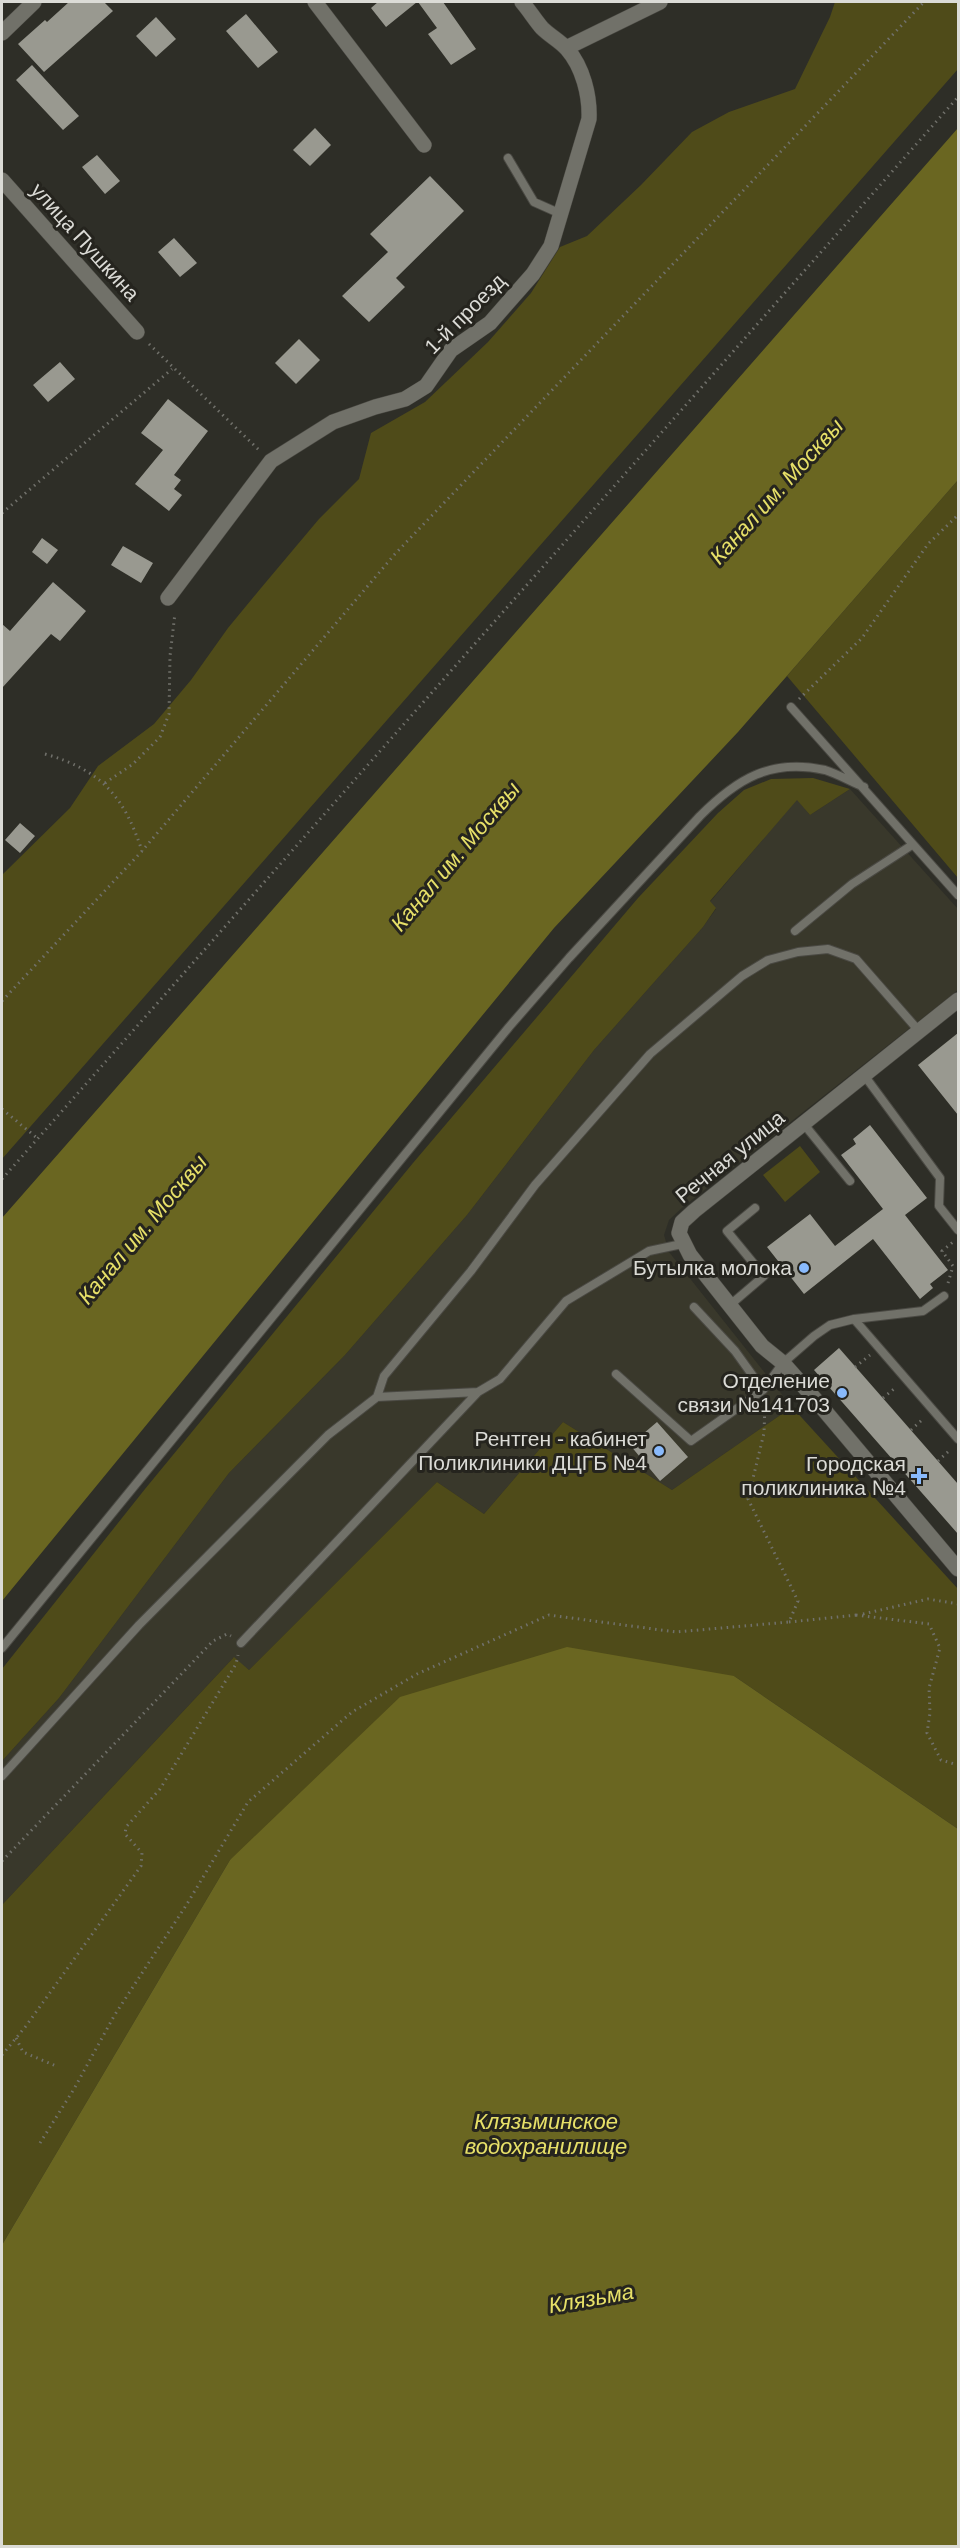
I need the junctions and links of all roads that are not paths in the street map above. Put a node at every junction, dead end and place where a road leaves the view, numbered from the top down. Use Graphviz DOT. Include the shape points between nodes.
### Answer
graph roads {
  1 [pos="34,2"];
  2 [pos="315,2"];
  3 [pos="522,2"];
  4 [pos="660,2"];
  5 [pos="2,33"];
  6 [pos="566,48"];
  7 [pos="424,145"];
  8 [pos="508,158"];
  9 [pos="2,180"];
  10 [pos="561,214"];
  11 [pos="137,332"];
  12 [pos="168,598"];
  13 [pos="791,707"];
  14 [pos="864,788"];
  15 [pos="912,845"];
  16 [pos="958,895"];
  17 [pos="795,931"];
  18 [pos="958,1000"];
  19 [pos="919,1031"];
  20 [pos="864,1075"];
  21 [pos="803,1123"];
  22 [pos="850,1181"];
  23 [pos="756,1208"];
  24 [pos="958,1230"];
  25 [pos="682,1244"];
  26 [pos="944,1296"];
  27 [pos="730,1305"];
  28 [pos="694,1307"];
  29 [pos="854,1319"];
  30 [pos="783,1363"];
  31 [pos="616,1374"];
  32 [pos="763,1390"];
  33 [pos="478,1392"];
  34 [pos="378,1397"];
  35 [pos="958,1439"];
  36 [pos="958,1569"];
  37 [pos="241,1643"];
  38 [pos="2,1648"];
  39 [pos="2,1776"];
  1 -- 5 [label="street"];
  2 -- 7 [label="street"];
  3 -- 6 [label="street, 1-й проезд" via="540,26"];
  4 -- 6 [label="street"];
  6 -- 10 [label="street, 1-й проезд" via="579,66 589,119"];
  8 -- 10 [label="lane" via="534,202"];
  9 -- 11 [label="street, улица Пушкина"];
  10 -- 12 [label="street, 1-й проезд" via="551,246 533,274 490,323 452,350 426,386 405,399 333,422 271,461"];
  13 -- 14 [label="lane"];
  14 -- 15 [label="lane"];
  14 -- 38 [label="lane" via="826,771 769,769 744,778 700,816 509,1027"];
  15 -- 16 [label="lane"];
  15 -- 17 [label="lane" via="852,884"];
  18 -- 19 [label="street, Речная улица"];
  19 -- 20 [label="street, Речная улица"];
  19 -- 34 [label="lane" via="856,959 828,949 768,960 742,976 650,1054 535,1185 471,1271 384,1376"];
  20 -- 21 [label="street, Речная улица"];
  20 -- 24 [label="lane" via="940,1178 939,1206"];
  21 -- 22 [label="lane"];
  21 -- 25 [label="street, Речная улица" via="682,1222"];
  23 -- 27 [label="lane" via="727,1231 764,1276"];
  25 -- 27 [label="street"];
  25 -- 33 [label="lane" via="649,1251 566,1301 501,1379"];
  26 -- 29 [label="lane" via="923,1311"];
  27 -- 30 [label="street" via="762,1346"];
  28 -- 32 [label="lane" via="735,1351"];
  29 -- 30 [label="lane" via="830,1325"];
  29 -- 35 [label="lane"];
  30 -- 32 [label="lane"];
  30 -- 36 [label="street"];
  31 -- 32 [label="lane" via="691,1441"];
  33 -- 34 [label="lane"];
  33 -- 37 [label="lane"];
  34 -- 39 [label="lane" via="328,1435 147,1617"];
}
